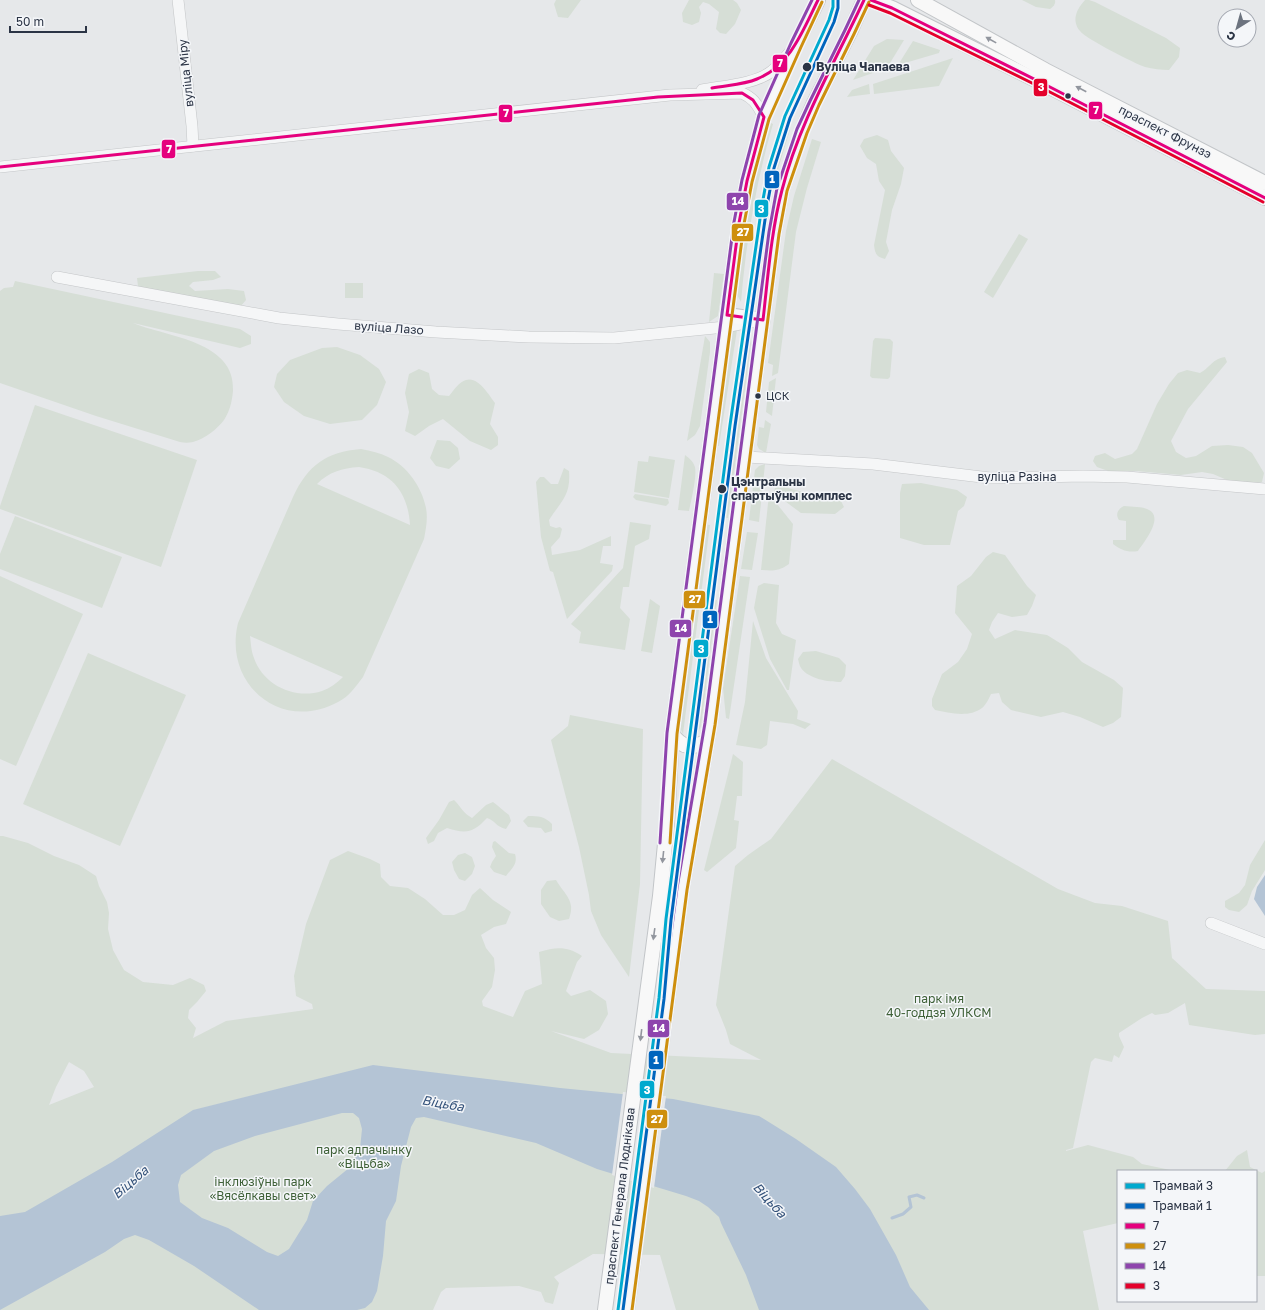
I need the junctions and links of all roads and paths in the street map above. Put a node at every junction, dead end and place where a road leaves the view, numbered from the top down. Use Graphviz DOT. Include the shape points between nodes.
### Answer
graph roads {
  1 [pos="178,0"];
  2 [pos="818,0"];
  3 [pos="864,0"];
  4 [pos="871,0"];
  5 [pos="918,0"];
  6 [pos="796,45"];
  7 [pos="670,95"];
  8 [pos="764,117"];
  9 [pos="193,146"];
  10 [pos="0,167"];
  11 [pos="1234,175"];
  12 [pos="1265,183"];
  13 [pos="1265,198"];
  14 [pos="57,277"];
  15 [pos="763,320"];
  16 [pos="726,321"];
  17 [pos="746,457"];
  18 [pos="1265,488"];
  19 [pos="672,734"];
  20 [pos="707,741"];
  21 [pos="660,887"];
  22 [pos="682,890"];
  23 [pos="1211,923"];
  24 [pos="1265,944"];
  25 [pos="605,1309"];
  26 [pos="627,1310"];
  1 -- 9 [label="street, вуліца Міру"];
  2 -- 6 [label="main road, праспект Генерала Люднікава"];
  3 -- 15 [label="main road, праспект Генерала Люднікава" via="814,103 782,190"];
  4 -- 11 [label="main road, праспект Фрунзэ"];
  11 -- 5 [label="main road, праспект Фрунзэ, one-way"];
  6 -- 7 [label="street" via="771,72 758,79"];
  6 -- 8 [label="main road, праспект Генерала Люднікава"];
  7 -- 8 [label="street" via="742,93 757,104"];
  7 -- 9 [label="street"];
  8 -- 16 [label="main road, праспект Генерала Люднікава" via="739,223"];
  9 -- 10 [label="street"];
  11 -- 12 [label="main road, праспект Фрунзэ"];
  11 -- 13 [label="main road, праспект Фрунзэ"];
  14 -- 16 [label="street, вуліца Лазо" via="279,318 381,328 529,337 614,338"];
  15 -- 16 [label="main road"];
  15 -- 17 [label="main road, праспект Генерала Люднікава"];
  16 -- 19 [label="main road, праспект Генерала Люднікава"];
  17 -- 18 [label="street, вуліца Разіна" via="873,464 990,478 1127,477"];
  17 -- 20 [label="main road, праспект Генерала Люднікава"];
  19 -- 20 [label="main road" via="684,746 698,746"];
  19 -- 21 [label="main road, праспект Генерала Люднікава, one-way"];
  20 -- 22 [label="main road, праспект Генерала Люднікава"];
  21 -- 22 [label="street"];
  21 -- 25 [label="main road, праспект Генерала Люднікава, one-way"];
  22 -- 26 [label="main road, праспект Генерала Люднікава"];
  23 -- 24 [label="street"];
}
